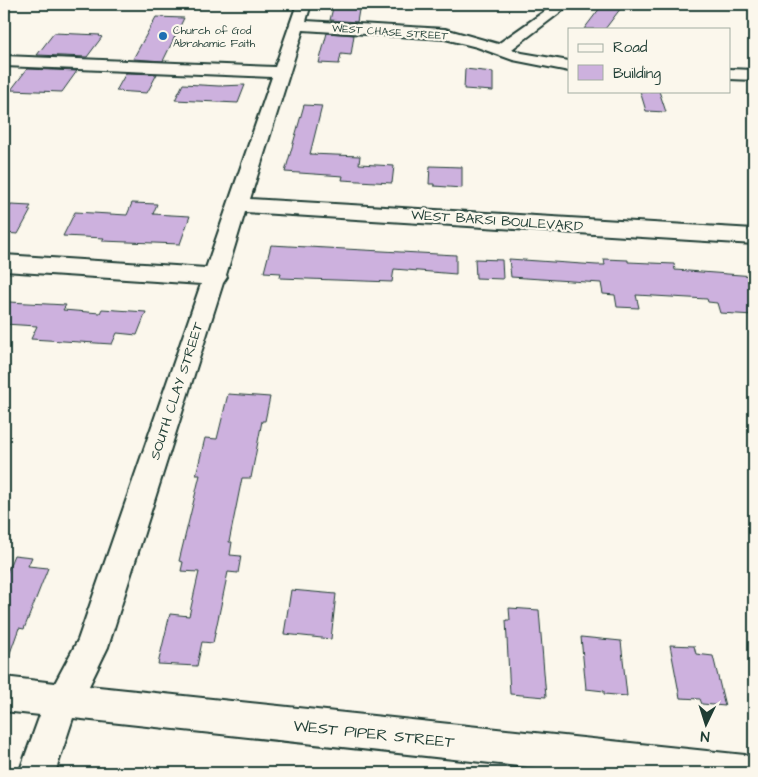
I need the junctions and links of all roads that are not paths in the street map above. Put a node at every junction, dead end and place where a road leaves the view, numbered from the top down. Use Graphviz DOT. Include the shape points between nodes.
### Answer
graph roads {
  1 [pos="564,4"];
  2 [pos="301,15"];
  3 [pos="499,50"];
  4 [pos="4,61"];
  5 [pos="568,66"];
  6 [pos="280,72"];
  7 [pos="730,74"];
  8 [pos="754,75"];
  9 [pos="239,205"];
  10 [pos="754,237"];
  11 [pos="4,263"];
  12 [pos="216,277"];
  13 [pos="4,694"];
  14 [pos="64,700"];
  15 [pos="36,773"];
  16 [pos="745,773"];
  1 -- 3 [label="street"];
  2 -- 3 [label="street, WEST CHASE STREET" via="445,34"];
  2 -- 6 [label="street, SOUTH CLAY STREET"];
  3 -- 5 [label="street, WEST CHASE STREET" via="539,62"];
  4 -- 6 [label="street"];
  6 -- 9 [label="street, SOUTH CLAY STREET"];
  7 -- 8 [label="street"];
  9 -- 10 [label="street, WEST BARSI BOULEVARD"];
  9 -- 12 [label="street, SOUTH CLAY STREET"];
  11 -- 12 [label="street"];
  12 -- 14 [label="street, SOUTH CLAY STREET" via="92,647"];
  13 -- 14 [label="street, WEST PIPER STREET"];
  14 -- 15 [label="street, SOUTH CLAY STREET"];
  14 -- 16 [label="street, WEST PIPER STREET"];
}
